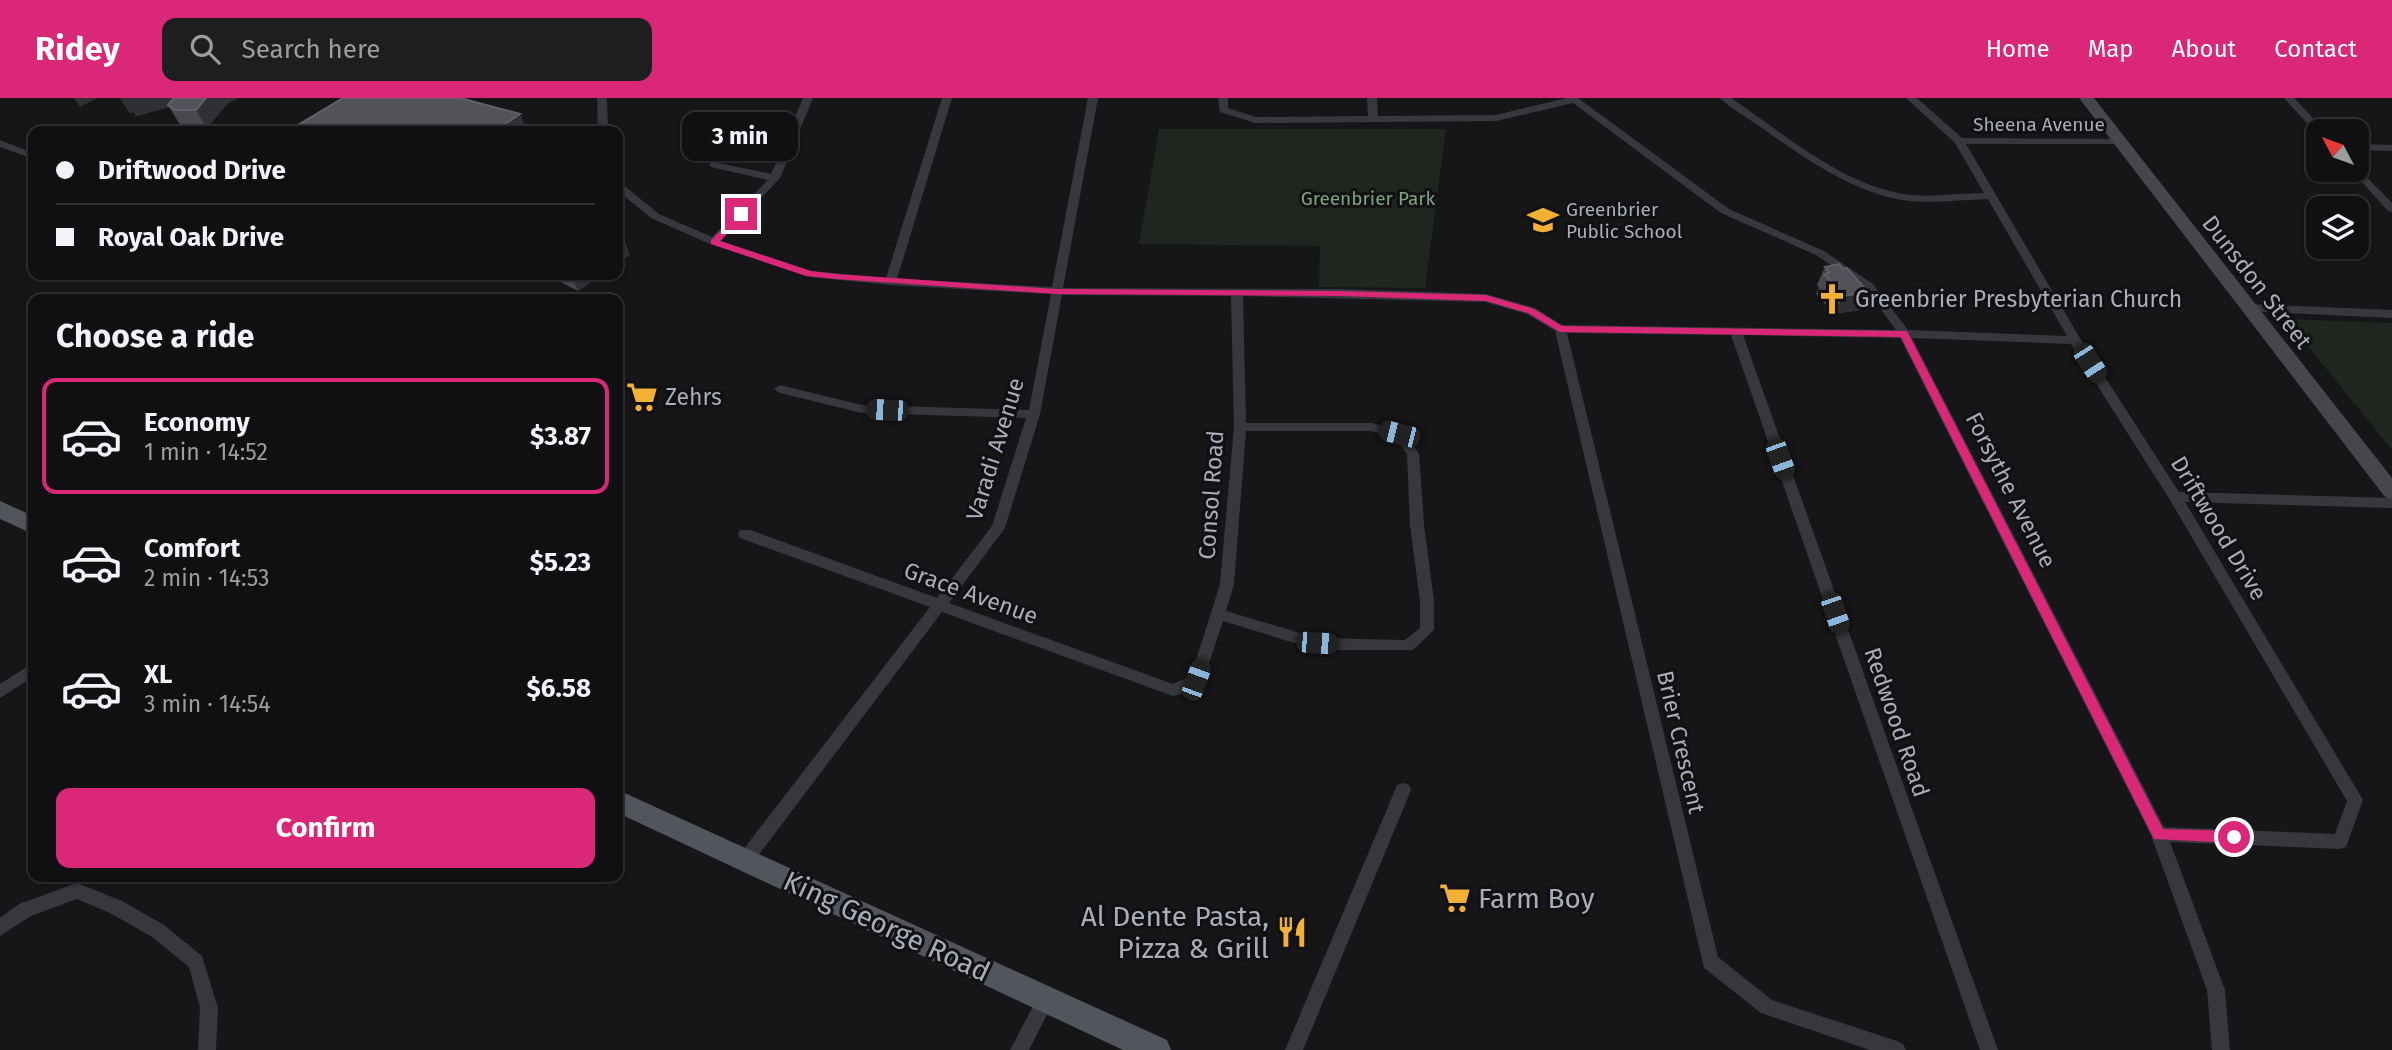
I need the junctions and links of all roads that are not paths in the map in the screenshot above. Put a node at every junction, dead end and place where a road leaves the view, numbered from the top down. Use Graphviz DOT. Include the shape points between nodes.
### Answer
graph roads {
  1 [pos="602,98"];
  2 [pos="808,98"];
  3 [pos="947,98"];
  4 [pos="1093,98"];
  5 [pos="1223,98"];
  6 [pos="1371,98"];
  7 [pos="1725,98"];
  8 [pos="1911,98"];
  9 [pos="2087,98"];
  10 [pos="2288,98"];
  11 [pos="1573,99"];
  12 [pos="2308,119"];
  13 [pos="1373,120"];
  14 [pos="603,126"];
  15 [pos="1959,141"];
  16 [pos="2119,141"];
  17 [pos="0,144"];
  18 [pos="2370,147"];
  19 [pos="2392,148"];
  20 [pos="28,154"];
  21 [pos="782,162"];
  22 [pos="775,178"];
  23 [pos="2367,182"];
  24 [pos="623,190"];
  25 [pos="1989,196"];
  26 [pos="2392,208"];
  27 [pos="714,242"];
  28 [pos="890,282"];
  29 [pos="1056,291"];
  30 [pos="1237,294"];
  31 [pos="2248,309"];
  32 [pos="2392,314"];
  33 [pos="1560,329"];
  34 [pos="1735,330"];
  35 [pos="1904,334"];
  36 [pos="2075,340"];
  37 [pos="780,389"];
  38 [pos="1034,414"];
  39 [pos="1240,427"];
  40 [pos="2392,492"];
  41 [pos="2175,497"];
  42 [pos="2392,503"];
  43 [pos="0,509"];
  44 [pos="28,523"];
  45 [pos="745,534"];
  46 [pos="940,607"];
  47 [pos="1218,614"];
  48 [pos="28,672"];
  49 [pos="1184,688"];
  50 [pos="0,691"];
  51 [pos="1403,790"];
  52 [pos="623,803"];
  53 [pos="2159,834"];
  54 [pos="745,860"];
  55 [pos="0,928"];
  56 [pos="1045,1001"];
  57 [pos="207,1050"];
  58 [pos="1018,1050"];
  59 [pos="1156,1050"];
  60 [pos="1294,1050"];
  61 [pos="1897,1050"];
  62 [pos="1989,1050"];
  63 [pos="2221,1050"];
  1 -- 14 [label="street"];
  2 -- 21 [label="street"];
  3 -- 28 [label="street"];
  4 -- 29 [label="street, Varadi Avenue"];
  5 -- 13 [label="street" via="1223,110 1255,120"];
  6 -- 13 [label="street"];
  7 -- 25 [label="street" via="1862,185 1899,196"];
  8 -- 15 [label="street, Driftwood Drive"];
  9 -- 16 [label="main road, Dunsdon Street"];
  10 -- 12 [label="street"];
  11 -- 13 [label="street" via="1496,118"];
  11 -- 35 [label="street, Forsythe Avenue" via="1725,211 1821,253 1869,286"];
  15 -- 16 [label="street, Sheena Avenue"];
  15 -- 25 [label="street, Driftwood Drive"];
  16 -- 31 [label="main road, Dunsdon Street"];
  17 -- 20 [label="street"];
  18 -- 19 [label="street"];
  21 -- 22 [label="street"];
  21 -- 22 [label="street" via="738,151 726,151 712,159 728,170"];
  22 -- 27 [label="street"];
  23 -- 26 [label="street"];
  24 -- 27 [label="street" via="655,216"];
  25 -- 36 [label="street, Driftwood Drive"];
  27 -- 28 [label="street" via="810,274"];
  28 -- 29 [label="street"];
  29 -- 30 [label="street"];
  29 -- 38 [label="street, Varadi Avenue"];
  30 -- 33 [label="street" via="1486,298 1531,311"];
  30 -- 39 [label="street, Consol Road"];
  31 -- 32 [label="street"];
  31 -- 40 [label="main road, Dunsdon Street"];
  33 -- 34 [label="street"];
  33 -- 61 [label="street, Brier Crescent" via="1710,962 1767,1007"];
  34 -- 35 [label="street"];
  34 -- 62 [label="street, Redwood Road"];
  35 -- 36 [label="street"];
  35 -- 53 [label="street, Forsythe Avenue"];
  36 -- 41 [label="street, Driftwood Drive"];
  37 -- 38 [label="street" via="862,409"];
  38 -- 46 [label="street, Varadi Avenue" via="998,528"];
  39 -- 47 [label="street, Consol Road" via="1227,584"];
  39 -- 47 [label="street" via="1371,427 1399,434 1413,454 1427,630 1408,646 1317,643"];
  41 -- 42 [label="street"];
  41 -- 53 [label="street, Driftwood Drive" via="2355,800 2340,842"];
  43 -- 44 [label="main road"];
  45 -- 46 [label="street, Grace Avenue"];
  46 -- 49 [label="street, Grace Avenue" via="1173,690"];
  46 -- 54 [label="street, Varadi Avenue"];
  47 -- 49 [label="street, Consol Road" via="1196,680"];
  48 -- 50 [label="street"];
  51 -- 60 [label="street"];
  52 -- 54 [label="main road, King George Road"];
  53 -- 63 [label="street, Forsythe Avenue" via="2216,990"];
  54 -- 56 [label="main road, King George Road"];
  55 -- 57 [label="street" via="25,910 76,891 116,906 158,931 196,962 209,1008"];
  56 -- 58 [label="street"];
  56 -- 59 [label="main road, King George Road"];
}
